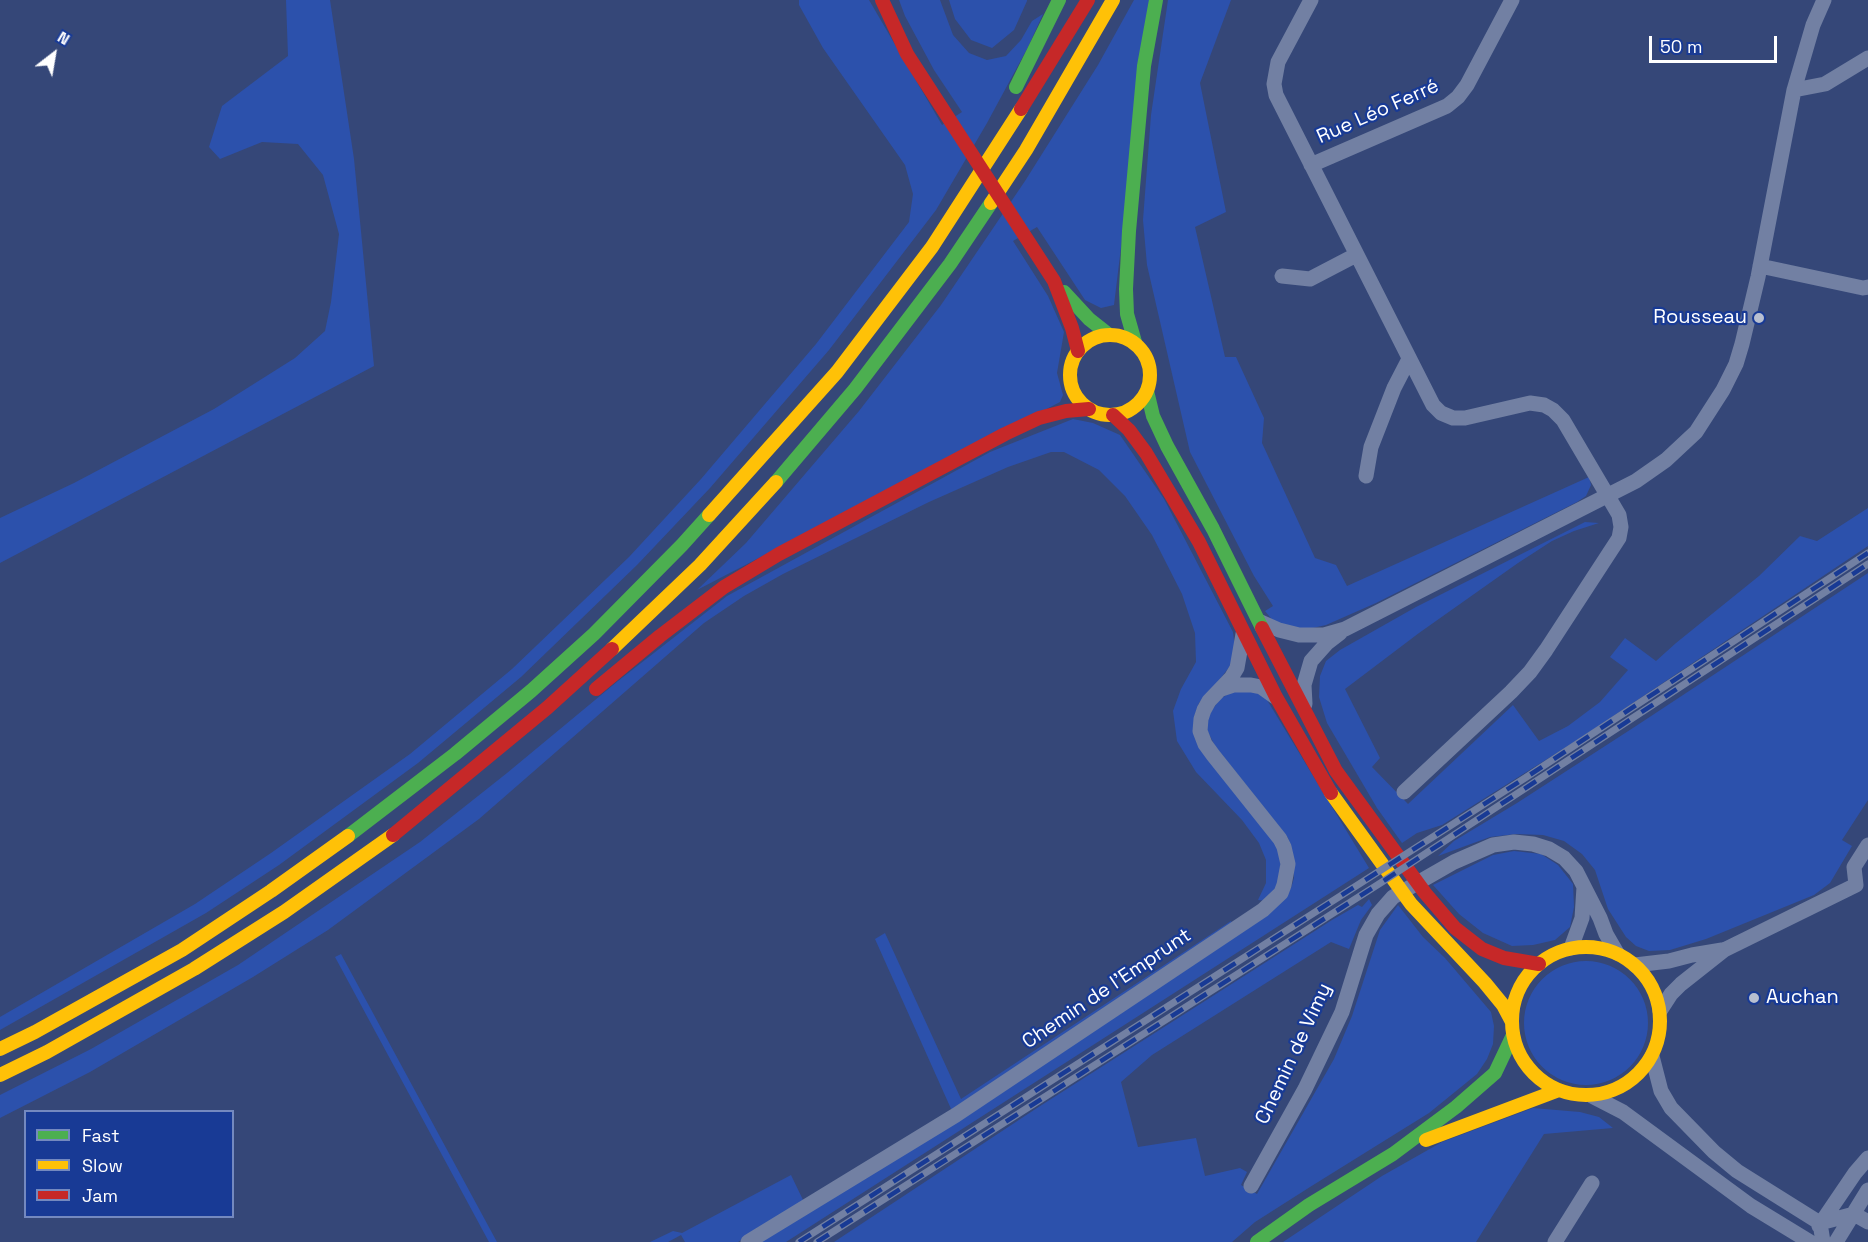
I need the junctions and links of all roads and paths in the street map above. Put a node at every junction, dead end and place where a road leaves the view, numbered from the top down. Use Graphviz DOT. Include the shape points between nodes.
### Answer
graph roads {
  1 [pos="882,0"];
  2 [pos="1059,0"];
  3 [pos="1088,0"];
  4 [pos="1113,0"];
  5 [pos="1156,0"];
  6 [pos="1311,0"];
  7 [pos="1512,0"];
  8 [pos="1824,0"];
  9 [pos="1868,57"];
  10 [pos="1794,90"];
  11 [pos="1012,94"];
  12 [pos="989,133"];
  13 [pos="1311,165"];
  14 [pos="932,247"];
  15 [pos="1356,255"];
  16 [pos="1760,266"];
  17 [pos="1282,276"];
  18 [pos="1054,281"];
  19 [pos="1868,287"];
  20 [pos="1108,334"];
  21 [pos="1135,342"];
  22 [pos="1078,351"];
  23 [pos="1409,359"];
  24 [pos="1147,391"];
  25 [pos="1089,409"];
  26 [pos="1113,415"];
  27 [pos="1365,476"];
  28 [pos="1608,496"];
  29 [pos="1261,622"];
  30 [pos="1345,629"];
  31 [pos="1243,630"];
  32 [pos="1222,689"];
  33 [pos="589,695"];
  34 [pos="1276,698"];
  35 [pos="1305,714"];
  36 [pos="496,766"];
  37 [pos="470,774"];
  38 [pos="1404,792"];
  39 [pos="1868,845"];
  40 [pos="1584,884"];
  41 [pos="1862,889"];
  42 [pos="1571,948"];
  43 [pos="1725,950"];
  44 [pos="1617,954"];
  45 [pos="1539,964"];
  46 [pos="1635,965"];
  47 [pos="1660,1011"];
  48 [pos="1513,1028"];
  49 [pos="0,1049"];
  50 [pos="1652,1056"];
  51 [pos="0,1075"];
  52 [pos="1558,1090"];
  53 [pos="1592,1096"];
  54 [pos="1393,1154"];
  55 [pos="1868,1158"];
  56 [pos="1592,1183"];
  57 [pos="1251,1186"];
  58 [pos="1868,1190"];
  59 [pos="1854,1214"];
  60 [pos="1868,1222"];
  61 [pos="1820,1223"];
  62 [pos="748,1242"];
  63 [pos="1257,1242"];
  64 [pos="1555,1242"];
  65 [pos="1809,1242"];
  66 [pos="1823,1242"];
  67 [pos="1836,1242"];
  1 -- 18 [label="main road" via="908,54"];
  2 -- 11 [label="main road"];
  3 -- 14 [label="main road"];
  4 -- 37 [label="main road" via="1026,150 950,264 855,389 700,565 610,651"];
  5 -- 21 [label="main road" via="1144,66 1127,266 1127,314"];
  6 -- 13 [label="street" via="1278,62 1274,84"];
  7 -- 13 [label="street, Rue Léo Ferré" via="1458,97 1447,106"];
  8 -- 10 [label="street"];
  9 -- 10 [label="street" via="1825,84"];
  10 -- 16 [label="street"];
  12 -- 14 [label="main road" via="942,208"];
  13 -- 15 [label="street"];
  14 -- 49 [label="main road" via="837,372 771,447 682,545 531,691 373,818 271,891 182,950"];
  15 -- 17 [label="street" via="1310,279"];
  15 -- 23 [label="street"];
  16 -- 19 [label="street"];
  16 -- 28 [label="street" via="1736,364 1707,417 1666,460"];
  18 -- 20 [label="main road"];
  18 -- 22 [label="main road"];
  20 -- 21 [label="main road"];
  20 -- 22 [label="main road" via="1091,339"];
  21 -- 24 [label="main road" via="1149,365"];
  22 -- 25 [label="main road" via="1070,376 1079,400"];
  23 -- 27 [label="street" via="1371,447"];
  23 -- 28 [label="street" via="1433,405 1453,418 1530,403 1553,410 1563,420"];
  24 -- 26 [label="main road" via="1139,403"];
  24 -- 29 [label="main road" via="1167,446"];
  25 -- 26 [label="main road"];
  25 -- 33 [label="main road" via="1039,418 779,554 724,587"];
  26 -- 31 [label="main road" via="1137,440 1161,477"];
  28 -- 30 [label="street"];
  28 -- 38 [label="street" via="1619,515 1619,538 1546,650 1511,692"];
  29 -- 30 [label="street" via="1299,635 1324,635"];
  29 -- 35 [label="main road"];
  30 -- 35 [label="street" via="1311,661 1304,685"];
  31 -- 32 [label="street, Chemin de l'Emprunt" via="1236,668"];
  31 -- 34 [label="main road"];
  32 -- 34 [label="street" via="1251,684"];
  32 -- 62 [label="street, Chemin de l'Emprunt" via="1203,710 1200,731 1205,744 1284,847 1287,864 1281,893 956,1115"];
  34 -- 48 [label="main road" via="1323,781 1372,851 1412,904 1503,1005"];
  35 -- 45 [label="main road" via="1336,771 1455,928 1482,949 1504,958"];
  36 -- 37 [label="main road"];
  37 -- 51 [label="main road" via="389,838 274,918 194,969"];
  39 -- 41 [label="street" via="1854,867"];
  40 -- 42 [label="street" via="1582,918"];
  40 -- 44 [label="street, Chemin de Vimy"];
  40 -- 57 [label="street, Chemin de Vimy" via="1564,858 1550,849 1514,842 1493,845 1454,862 1393,897 1366,935 1342,1012"];
  41 -- 43 [label="street"];
  42 -- 44 [label="main road" via="1589,947"];
  42 -- 45 [label="main road" via="1553,953"];
  43 -- 46 [label="street"];
  43 -- 47 [label="street" via="1681,984"];
  44 -- 46 [label="main road"];
  45 -- 48 [label="main road" via="1519,990"];
  46 -- 47 [label="main road" via="1656,994"];
  47 -- 50 [label="main road" via="1659,1040"];
  48 -- 52 [label="main road" via="1519,1053 1529,1068"];
  48 -- 54 [label="main road" via="1494,1073"];
  50 -- 53 [label="main road" via="1629,1083"];
  50 -- 61 [label="street" via="1661,1091 1694,1133 1737,1171"];
  52 -- 53 [label="main road"];
  52 -- 54 [label="main road"];
  53 -- 65 [label="street" via="1623,1112 1734,1194"];
  54 -- 63 [label="main road"];
  55 -- 61 [label="street"];
  56 -- 64 [label="street"];
  58 -- 59 [label="street"];
  59 -- 60 [label="street"];
  59 -- 61 [label="street"];
  59 -- 67 [label="street"];
  61 -- 65 [label="street"];
  61 -- 66 [label="street"];
}
